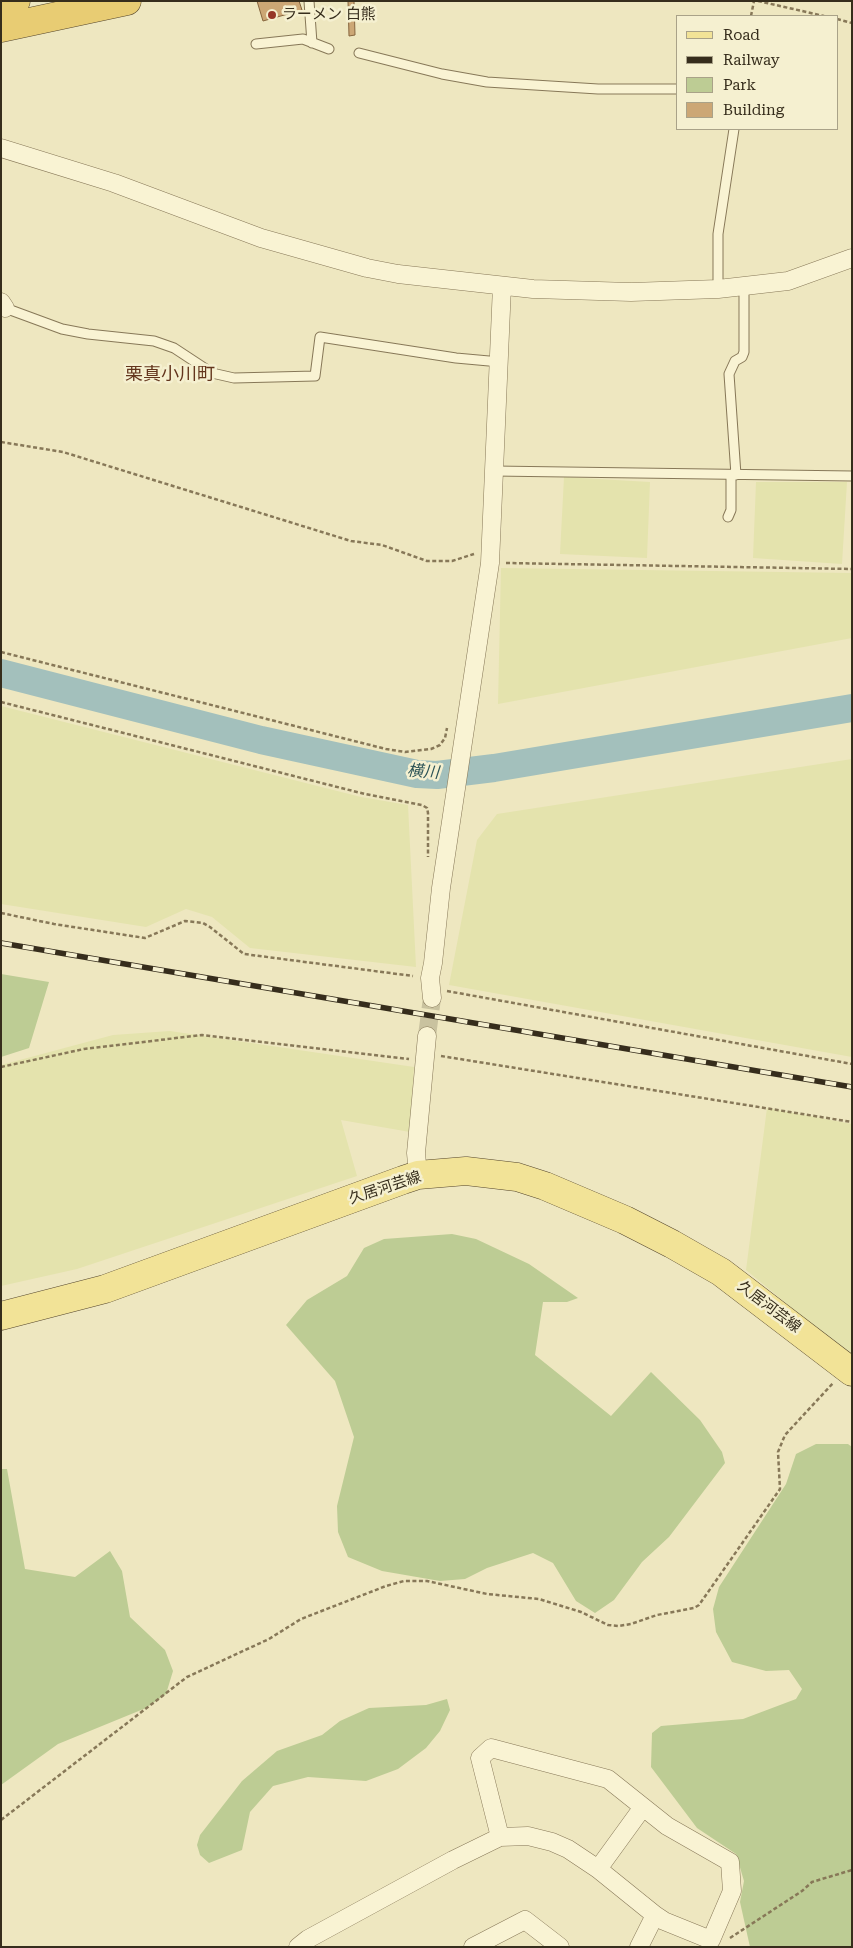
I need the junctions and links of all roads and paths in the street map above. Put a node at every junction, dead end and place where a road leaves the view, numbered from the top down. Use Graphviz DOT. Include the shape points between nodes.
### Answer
graph roads {
  1 [pos="16,1"];
  2 [pos="127,1"];
  3 [pos="309,1"];
  4 [pos="754,1"];
  5 [pos="758,1"];
  6 [pos="1,4"];
  7 [pos="751,15"];
  8 [pos="820,15"];
  9 [pos="838,19"];
  10 [pos="852,23"];
  11 [pos="1,28"];
  12 [pos="312,43"];
  13 [pos="256,44"];
  14 [pos="329,49"];
  15 [pos="359,53"];
  16 [pos="676,89"];
  17 [pos="734,130"];
  18 [pos="1,148"];
  19 [pos="852,258"];
  20 [pos="502,286"];
  21 [pos="744,286"];
  22 [pos="718,289"];
  23 [pos="3,305"];
  24 [pos="500,362"];
  25 [pos="1,442"];
  26 [pos="494,471"];
  27 [pos="733,475"];
  28 [pos="852,476"];
  29 [pos="728,517"];
  30 [pos="490,557"];
  31 [pos="852,569"];
  32 [pos="1,652"];
  33 [pos="1,702"];
  34 [pos="449,719"];
  35 [pos="428,861"];
  36 [pos="1,913"];
  37 [pos="431,988"];
  38 [pos="426,1036"];
  39 [pos="424,1057"];
  40 [pos="852,1064"];
  41 [pos="1,1067"];
  42 [pos="852,1122"];
  43 [pos="418,1175"];
  44 [pos="1,1316"];
  45 [pos="849,1370"];
  46 [pos="643,1807"];
  47 [pos="1,1820"];
  48 [pos="500,1837"];
  49 [pos="598,1869"];
  50 [pos="852,1870"];
  51 [pos="655,1914"];
  52 [pos="727,1939"];
  53 [pos="308,1944"];
  54 [pos="474,1947"];
  55 [pos="560,1947"];
  56 [pos="639,1947"];
  1 -- 6 [label="highway"];
  2 -- 11 [label="highway"];
  3 -- 12 [label="lane"];
  4 -- 7 [label="path"];
  5 -- 8 [label="path"];
  9 -- 10 [label="path"];
  12 -- 13 [label="lane" via="303,39"];
  12 -- 14 [label="lane"];
  15 -- 16 [label="lane" via="487,82 598,89"];
  17 -- 22 [label="lane" via="718,234"];
  18 -- 20 [label="street" via="114,183 261,238 367,268"];
  19 -- 21 [label="street" via="788,281"];
  20 -- 22 [label="street" via="596,292"];
  20 -- 24 [label="street"];
  21 -- 22 [label="street"];
  21 -- 27 [label="lane" via="744,352 735,360 729,374"];
  23 -- 24 [label="lane" via="62,329 154,340 174,348 212,373 234,378 315,376 320,337"];
  24 -- 26 [label="street"];
  25 -- 30 [label="path" via="62,452 351,541 382,545 427,561 452,561 478,553"];
  26 -- 27 [label="lane"];
  26 -- 30 [label="street"];
  27 -- 28 [label="lane"];
  27 -- 29 [label="lane"];
  30 -- 31 [label="path"];
  30 -- 37 [label="street" via="441,888"];
  32 -- 34 [label="path" via="405,752 421,752 440,745"];
  33 -- 35 [label="path" via="365,794 422,805 428,813"];
  36 -- 37 [label="path" via="146,938 185,921 210,926 244,954"];
  37 -- 40 [label="path"];
  38 -- 39 [label="street"];
  39 -- 41 [label="path" via="202,1035 84,1049"];
  39 -- 42 [label="path"];
  39 -- 43 [label="street" via="416,1153"];
  43 -- 44 [label="main road, 久居河芸線" via="105,1289"];
  43 -- 45 [label="main road, 久居河芸線" via="466,1171 516,1177 626,1220 722,1272"];
  45 -- 47 [label="path" via="785,1435 778,1452 780,1489 694,1608 618,1626 532,1598 487,1594 427,1581 404,1581 386,1586 301,1619 262,1642 186,1677"];
  46 -- 48 [label="street" via="598,1774 491,1748 480,1758"];
  46 -- 49 [label="street"];
  46 -- 51 [label="street" via="667,1826 730,1862 732,1891 711,1940 664,1921"];
  48 -- 49 [label="street" via="528,1836 552,1842"];
  48 -- 53 [label="street"];
  49 -- 51 [label="street"];
  50 -- 52 [label="path" via="812,1882"];
  51 -- 56 [label="street"];
  54 -- 55 [label="street" via="525,1920"];
}
